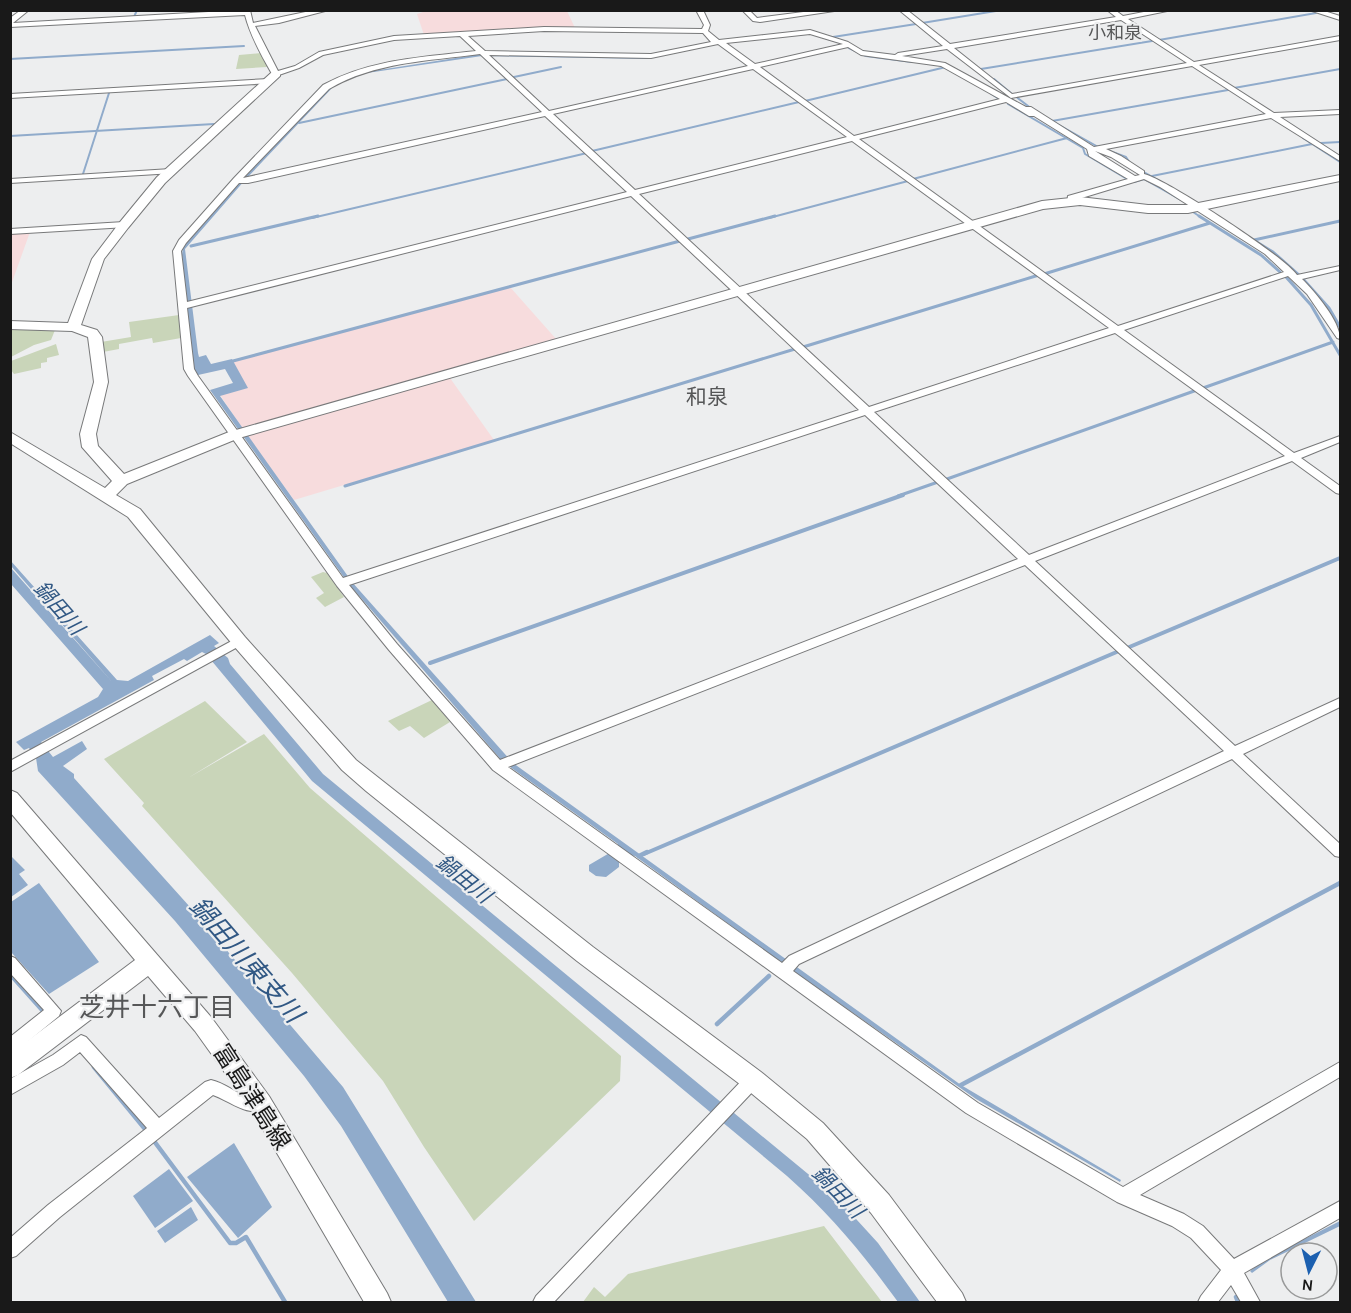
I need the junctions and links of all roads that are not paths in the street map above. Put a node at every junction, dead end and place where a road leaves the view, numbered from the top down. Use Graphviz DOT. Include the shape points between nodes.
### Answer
graph roads {
  1 [pos="26,10"];
  2 [pos="326,10"];
  3 [pos="699,10"];
  4 [pos="745,10"];
  5 [pos="838,10"];
  6 [pos="902,10"];
  7 [pos="1110,10"];
  8 [pos="1169,10"];
  9 [pos="1312,10"];
  10 [pos="247,12"];
  11 [pos="1120,18"];
  12 [pos="1341,18"];
  13 [pos="12,24"];
  14 [pos="250,25"];
  15 [pos="705,31"];
  16 [pos="462,34"];
  17 [pos="1341,38"];
  18 [pos="721,43"];
  19 [pos="849,45"];
  20 [pos="947,46"];
  21 [pos="484,53"];
  22 [pos="885,57"];
  23 [pos="1191,64"];
  24 [pos="754,67"];
  25 [pos="273,78"];
  26 [pos="10,96"];
  27 [pos="1008,98"];
  28 [pos="1341,112"];
  29 [pos="548,113"];
  30 [pos="1273,115"];
  31 [pos="854,139"];
  32 [pos="1096,148"];
  33 [pos="1341,159"];
  34 [pos="171,171"];
  35 [pos="1145,176"];
  36 [pos="1341,178"];
  37 [pos="1134,179"];
  38 [pos="242,180"];
  39 [pos="10,181"];
  40 [pos="634,194"];
  41 [pos="1070,201"];
  42 [pos="1197,207"];
  43 [pos="124,225"];
  44 [pos="972,225"];
  45 [pos="10,232"];
  46 [pos="1341,268"];
  47 [pos="1294,275"];
  48 [pos="738,291"];
  49 [pos="187,305"];
  50 [pos="10,325"];
  51 [pos="73,327"];
  52 [pos="1117,329"];
  53 [pos="1341,336"];
  54 [pos="867,411"];
  55 [pos="240,433"];
  56 [pos="10,436"];
  57 [pos="1341,439"];
  58 [pos="1294,457"];
  59 [pos="121,481"];
  60 [pos="1341,491"];
  61 [pos="107,495"];
  62 [pos="1028,561"];
  63 [pos="346,581"];
  64 [pos="232,645"];
  65 [pos="1341,702"];
  66 [pos="1234,753"];
  67 [pos="504,763"];
  68 [pos="10,767"];
  69 [pos="10,798"];
  70 [pos="1341,852"];
  71 [pos="10,962"];
  72 [pos="150,962"];
  73 [pos="787,966"];
  74 [pos="10,1047"];
  75 [pos="10,1068"];
  76 [pos="1341,1069"];
  77 [pos="753,1080"];
  78 [pos="10,1088"];
  79 [pos="261,1104"];
  80 [pos="158,1130"];
  81 [pos="1123,1196"];
  82 [pos="1341,1209"];
  83 [pos="10,1250"];
  84 [pos="1232,1270"];
  85 [pos="378,1302"];
  86 [pos="542,1302"];
  87 [pos="953,1302"];
  88 [pos="1207,1302"];
  89 [pos="1251,1302"];
  1 -- 13 [label="street"];
  2 -- 14 [label="street"];
  3 -- 15 [label="street" via="708,27"];
  4 -- 5 [label="street" via="760,20"];
  6 -- 20 [label="street"];
  7 -- 11 [label="street"];
  8 -- 11 [label="street"];
  9 -- 12 [label="street"];
  10 -- 13 [label="street"];
  10 -- 14 [label="street"];
  11 -- 20 [label="street"];
  11 -- 23 [label="street"];
  14 -- 25 [label="street"];
  15 -- 16 [label="street" via="544,29"];
  15 -- 18 [label="street"];
  16 -- 21 [label="street"];
  16 -- 25 [label="street" via="355,44 317,54"];
  17 -- 23 [label="street"];
  18 -- 19 [label="street" via="810,32"];
  18 -- 21 [label="street" via="641,56"];
  18 -- 24 [label="street"];
  19 -- 22 [label="street" via="861,53"];
  19 -- 24 [label="street"];
  20 -- 22 [label="street"];
  20 -- 27 [label="street"];
  21 -- 29 [label="street"];
  21 -- 38 [label="street" via="367,70 336,81"];
  22 -- 27 [label="street" via="939,62"];
  23 -- 27 [label="street"];
  23 -- 30 [label="street"];
  24 -- 29 [label="street"];
  24 -- 31 [label="street"];
  25 -- 26 [label="street"];
  25 -- 34 [label="street"];
  27 -- 31 [label="street"];
  27 -- 32 [label="street"];
  28 -- 30 [label="street"];
  29 -- 38 [label="street"];
  29 -- 40 [label="street"];
  30 -- 32 [label="street"];
  30 -- 33 [label="street"];
  31 -- 40 [label="street"];
  31 -- 44 [label="street"];
  32 -- 35 [label="street" via="1116,154"];
  32 -- 37 [label="street" via="1092,154"];
  34 -- 39 [label="street"];
  34 -- 43 [label="street"];
  35 -- 37 [label="street"];
  35 -- 42 [label="street"];
  36 -- 42 [label="street"];
  37 -- 41 [label="street"];
  38 -- 49 [label="street" via="177,251"];
  40 -- 48 [label="street"];
  40 -- 49 [label="street"];
  41 -- 42 [label="street" via="1158,209"];
  41 -- 44 [label="street"];
  42 -- 47 [label="street" via="1268,252"];
  43 -- 45 [label="street"];
  43 -- 51 [label="street" via="99,259"];
  44 -- 48 [label="street"];
  44 -- 52 [label="street"];
  46 -- 47 [label="street"];
  47 -- 52 [label="street"];
  47 -- 53 [label="street"];
  48 -- 54 [label="street"];
  48 -- 55 [label="street"];
  49 -- 55 [label="street" via="189,369"];
  50 -- 51 [label="street"];
  51 -- 59 [label="street" via="92,333 100,373 88,434 90,447"];
  52 -- 54 [label="street"];
  52 -- 58 [label="street"];
  54 -- 62 [label="street"];
  54 -- 63 [label="street"];
  55 -- 59 [label="street"];
  55 -- 63 [label="street"];
  56 -- 61 [label="street"];
  57 -- 58 [label="street"];
  58 -- 60 [label="street"];
  58 -- 62 [label="street"];
  59 -- 61 [label="street"];
  61 -- 64 [label="street" via="134,513"];
  62 -- 66 [label="street"];
  62 -- 67 [label="street"];
  63 -- 67 [label="street" via="393,647"];
  64 -- 68 [label="street"];
  64 -- 77 [label="street" via="373,786 576,947"];
  65 -- 66 [label="street"];
  66 -- 70 [label="street"];
  66 -- 73 [label="street"];
  67 -- 73 [label="street" via="617,854"];
  69 -- 72 [label="street, 富島津島線"];
  71 -- 74 [label="street" via="54,1011"];
  72 -- 75 [label="street"];
  72 -- 79 [label="street, 富島津島線" via="203,1024"];
  73 -- 81 [label="street" via="972,1108"];
  76 -- 81 [label="street"];
  77 -- 86 [label="street"];
  77 -- 87 [label="street" via="815,1131 880,1204"];
  78 -- 80 [label="street" via="81,1042"];
  79 -- 80 [label="street" via="248,1105 220,1088 211,1087"];
  79 -- 85 [label="street, 富島津島線"];
  80 -- 83 [label="street"];
  81 -- 84 [label="street" via="1197,1232"];
  82 -- 84 [label="street"];
  84 -- 88 [label="street"];
  84 -- 89 [label="street"];
}
